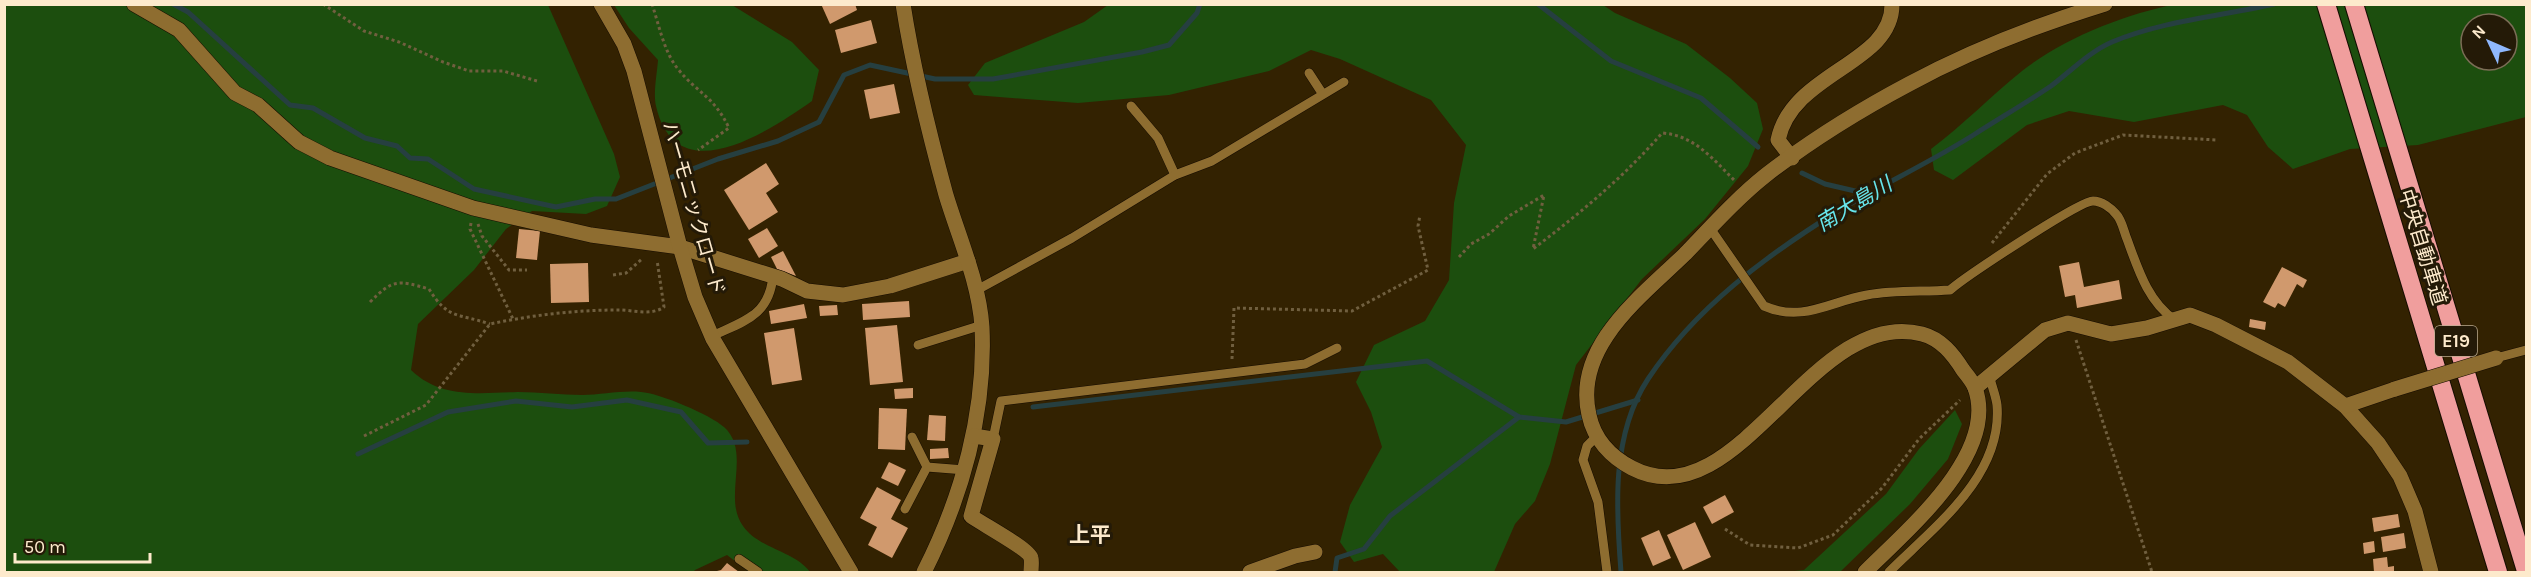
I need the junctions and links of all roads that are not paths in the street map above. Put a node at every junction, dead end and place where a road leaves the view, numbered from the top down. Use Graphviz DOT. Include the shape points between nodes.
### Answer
graph roads {
  1 [pos="134,4"];
  2 [pos="601,4"];
  3 [pos="903,4"];
  4 [pos="1892,4"];
  5 [pos="2105,4"];
  6 [pos="2326,4"];
  7 [pos="2354,4"];
  8 [pos="1309,73"];
  9 [pos="1344,82"];
  10 [pos="1322,93"];
  11 [pos="1131,106"];
  12 [pos="1792,158"];
  13 [pos="1175,175"];
  14 [pos="1710,228"];
  15 [pos="680,247"];
  16 [pos="968,261"];
  17 [pos="773,276"];
  18 [pos="975,291"];
  19 [pos="2175,320"];
  20 [pos="982,325"];
  21 [pos="712,336"];
  22 [pos="918,345"];
  23 [pos="1337,348"];
  24 [pos="2526,350"];
  25 [pos="2496,358"];
  26 [pos="1990,378"];
  27 [pos="1975,388"];
  28 [pos="2345,406"];
  29 [pos="974,436"];
  30 [pos="912,437"];
  31 [pos="1598,437"];
  32 [pos="993,439"];
  33 [pos="927,467"];
  34 [pos="965,470"];
  35 [pos="905,509"];
  36 [pos="1315,552"];
  37 [pos="739,559"];
  38 [pos="2526,571"];
  39 [pos="758,573"];
  40 [pos="851,573"];
  41 [pos="924,573"];
  42 [pos="1031,573"];
  43 [pos="1250,573"];
  44 [pos="1607,573"];
  45 [pos="1865,573"];
  46 [pos="1889,573"];
  47 [pos="2431,573"];
  48 [pos="2498,573"];
  1 -- 15 [label="street" via="179,30 235,93 258,105 299,142 330,158 473,208 591,235"];
  2 -- 15 [label="street, ハーモニックロード" via="624,44"];
  3 -- 16 [label="street" via="946,195"];
  4 -- 12 [label="street" via="1892,15 1881,36 1866,52 1826,76 1788,113 1778,140"];
  5 -- 12 [label="street" via="1958,58 1905,86"];
  6 -- 48 [label="highway, 中央自動車道 / E19"];
  7 -- 38 [label="highway, 中央自動車道 / E19"];
  8 -- 10 [label="lane"];
  9 -- 10 [label="lane"];
  10 -- 13 [label="lane" via="1212,161"];
  11 -- 13 [label="lane" via="1158,138"];
  12 -- 14 [label="street" via="1746,192"];
  13 -- 18 [label="lane"];
  14 -- 19 [label="lane" via="1764,306 1778,312 1823,309 1864,295 1911,289 1950,290 2072,208 2092,201 2105,204 2118,215 2152,298"];
  14 -- 31 [label="street" via="1603,340 1586,392 1587,410"];
  15 -- 17 [label="street"];
  15 -- 21 [label="street, ハーモニックロード"];
  16 -- 17 [label="street" via="890,286 843,295 807,291"];
  16 -- 18 [label="street"];
  17 -- 21 [label="lane" via="771,294 764,307"];
  18 -- 20 [label="street"];
  19 -- 26 [label="street" via="2111,334 2073,324 2045,330"];
  19 -- 28 [label="street" via="2190,315 2236,335 2288,362"];
  20 -- 22 [label="lane"];
  20 -- 29 [label="street" via="982,370"];
  21 -- 40 [label="street, ハーモニックロード"];
  23 -- 32 [label="lane" via="1305,364 1001,400"];
  24 -- 25 [label="lane"];
  25 -- 28 [label="street, bridge"];
  26 -- 27 [label="street"];
  26 -- 46 [label="lane" via="1997,404 1995,435 1981,473"];
  27 -- 31 [label="street" via="1945,346 1924,334 1902,332 1851,345 1718,459 1673,475 1652,476 1629,466"];
  27 -- 45 [label="street" via="1979,418 1972,447 1949,483"];
  28 -- 47 [label="street" via="2378,443 2400,476 2415,511"];
  29 -- 32 [label="street"];
  29 -- 34 [label="street"];
  30 -- 33 [label="lane"];
  31 -- 44 [label="lane" via="1587,446 1583,460 1598,502"];
  32 -- 42 [label="street" via="971,516 1024,548 1031,557"];
  33 -- 34 [label="lane"];
  33 -- 35 [label="lane"];
  34 -- 41 [label="street"];
  36 -- 43 [label="street"];
  37 -- 39 [label="lane"];
}
